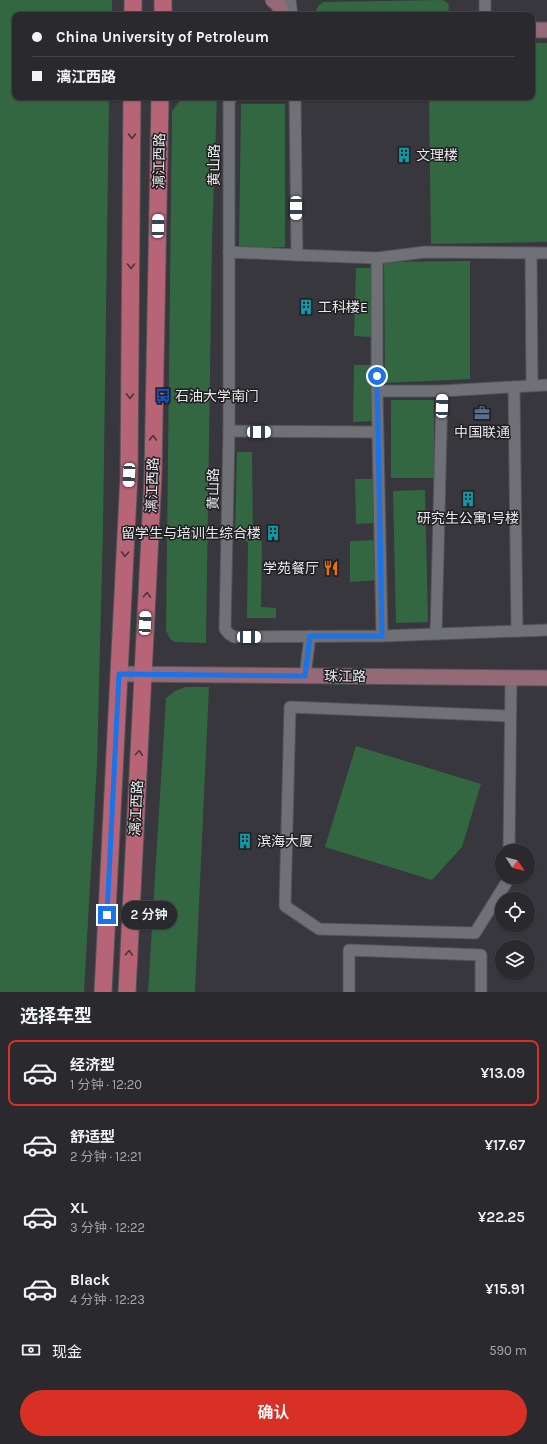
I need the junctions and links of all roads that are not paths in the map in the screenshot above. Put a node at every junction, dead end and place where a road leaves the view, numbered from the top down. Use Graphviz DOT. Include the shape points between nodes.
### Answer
graph roads {
  1 [pos="133,0"];
  2 [pos="163,0"];
  3 [pos="273,0"];
  4 [pos="290,0"];
  5 [pos="485,0"];
  6 [pos="133,12"];
  7 [pos="163,12"];
  8 [pos="282,12"];
  9 [pos="292,12"];
  10 [pos="485,12"];
  11 [pos="535,30"];
  12 [pos="547,30"];
  13 [pos="132,100"];
  14 [pos="160,100"];
  15 [pos="229,100"];
  16 [pos="295,100"];
  17 [pos="229,252"];
  18 [pos="531,253"];
  19 [pos="547,253"];
  20 [pos="297,255"];
  21 [pos="377,258"];
  22 [pos="532,385"];
  23 [pos="547,385"];
  24 [pos="514,387"];
  25 [pos="377,391"];
  26 [pos="442,391"];
  27 [pos="229,432"];
  28 [pos="378,432"];
  29 [pos="547,630"];
  30 [pos="517,631"];
  31 [pos="436,634"];
  32 [pos="310,636"];
  33 [pos="382,636"];
  34 [pos="119,674"];
  35 [pos="143,674"];
  36 [pos="305,676"];
  37 [pos="511,678"];
  38 [pos="547,678"];
  39 [pos="510,716"];
  40 [pos="509,844"];
  41 [pos="506,884"];
  42 [pos="103,992"];
  43 [pos="127,992"];
  44 [pos="349,992"];
  45 [pos="481,992"];
  1 -- 6 [label="main road"];
  2 -- 7 [label="main road"];
  3 -- 8 [label="street"];
  4 -- 9 [label="street"];
  5 -- 10 [label="street"];
  11 -- 12 [label="street"];
  13 -- 34 [label="main road, 漓江西路, one-way" via="129,475"];
  35 -- 14 [label="main road, 漓江西路, one-way" via="153,476"];
  15 -- 17 [label="street, 黄山路"];
  16 -- 20 [label="street"];
  17 -- 20 [label="street"];
  17 -- 27 [label="street, 黄山路"];
  18 -- 19 [label="street"];
  18 -- 21 [label="street" via="425,252"];
  18 -- 22 [label="street"];
  20 -- 21 [label="street"];
  21 -- 25 [label="street"];
  22 -- 23 [label="street"];
  22 -- 24 [label="street"];
  24 -- 26 [label="street"];
  24 -- 30 [label="street"];
  25 -- 26 [label="street"];
  25 -- 28 [label="street"];
  26 -- 31 [label="street"];
  27 -- 28 [label="street"];
  27 -- 32 [label="street, 黄山路" via="226,629 234,637"];
  28 -- 33 [label="street"];
  29 -- 30 [label="street, 黄山路"];
  30 -- 31 [label="street, 黄山路"];
  31 -- 33 [label="street, 黄山路"];
  32 -- 33 [label="street, 黄山路"];
  32 -- 36 [label="street"];
  34 -- 35 [label="street, 珠江路"];
  34 -- 42 [label="main road, 漓江西路"];
  35 -- 36 [label="street, 珠江路"];
  43 -- 35 [label="main road, 漓江西路, one-way"];
  36 -- 37 [label="street, 珠江路"];
  37 -- 38 [label="street, 珠江路"];
  37 -- 39 [label="street"];
  39 -- 40 [label="street"];
  39 -- 41 [label="street" via="290,707 285,906 319,929 475,934"];
  44 -- 45 [label="street" via="349,950 481,956"];
}
